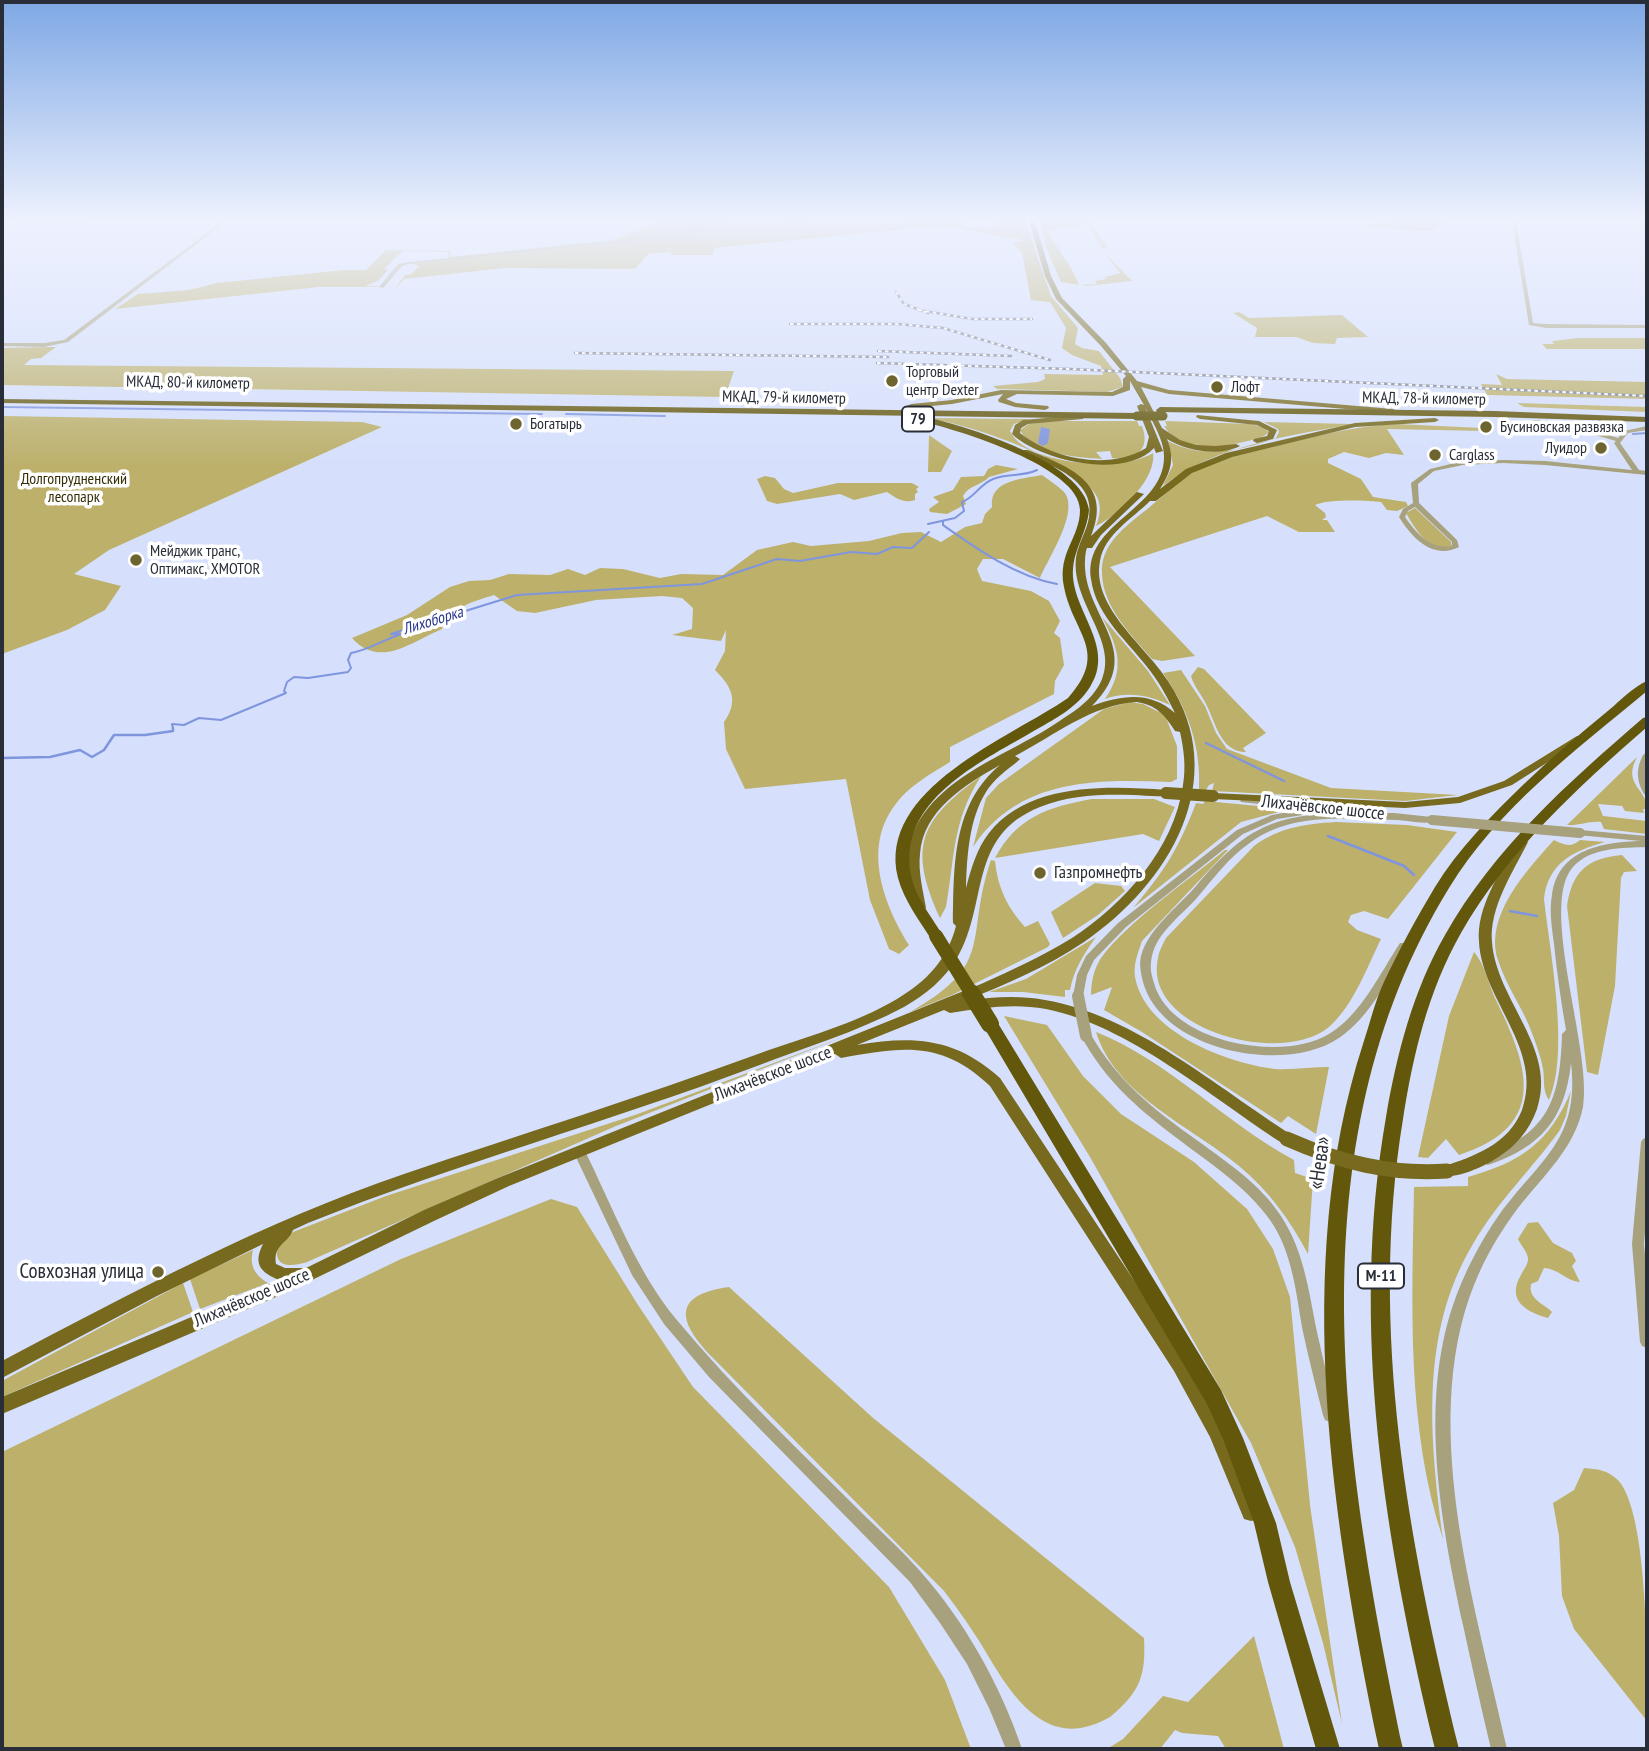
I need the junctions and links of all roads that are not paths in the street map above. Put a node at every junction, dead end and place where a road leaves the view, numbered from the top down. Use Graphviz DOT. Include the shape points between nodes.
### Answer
graph roads {
  1 [pos="117,303"];
  2 [pos="1062,303"];
  3 [pos="1526,303"];
  4 [pos="1647,327"];
  5 [pos="2,345"];
  6 [pos="1106,350"];
  7 [pos="1126,379"];
  8 [pos="1137,382"];
  9 [pos="2,395"];
  10 [pos="2,401"];
  11 [pos="371,403"];
  12 [pos="911,406"];
  13 [pos="1045,408"];
  14 [pos="1137,410"];
  15 [pos="849,413"];
  16 [pos="1200,413"];
  17 [pos="1425,413"];
  18 [pos="1102,416"];
  19 [pos="1435,420"];
  20 [pos="1647,420"];
  21 [pos="1535,422"];
  22 [pos="1158,426"];
  23 [pos="1647,427"];
  24 [pos="1153,437"];
  25 [pos="1620,440"];
  26 [pos="1005,445"];
  27 [pos="1637,472"];
  28 [pos="1647,473"];
  29 [pos="1416,504"];
  30 [pos="1130,515"];
  31 [pos="1082,563"];
  32 [pos="1647,685"];
  33 [pos="1647,721"];
  34 [pos="1063,725"];
  35 [pos="1597,726"];
  36 [pos="1044,737"];
  37 [pos="1189,755"];
  38 [pos="1647,755"];
  39 [pos="1647,792"];
  40 [pos="1214,797"];
  41 [pos="1355,813"];
  42 [pos="1400,817"];
  43 [pos="1528,831"];
  44 [pos="1647,839"];
  45 [pos="1647,844"];
  46 [pos="920,909"];
  47 [pos="1420,922"];
  48 [pos="958,945"];
  49 [pos="1566,999"];
  50 [pos="893,1027"];
  51 [pos="794,1066"];
  52 [pos="1287,1139"];
  53 [pos="1647,1142"];
  54 [pos="579,1151"];
  55 [pos="1471,1165"];
  56 [pos="1447,1171"];
  57 [pos="300,1220"];
  58 [pos="317,1271"];
  59 [pos="1647,1342"];
  60 [pos="2,1370"];
  61 [pos="2,1406"];
  62 [pos="1342,1469"];
  63 [pos="1279,1582"];
  64 [pos="1014,1749"];
  65 [pos="1328,1749"];
  66 [pos="1391,1749"];
  67 [pos="1447,1749"];
  68 [pos="1499,1749"];
  1 -- 5 [label="street" via="66,341"];
  2 -- 6 [label="main road"];
  3 -- 4 [label="street" via="1534,325"];
  6 -- 7 [label="main road"];
  6 -- 8 [label="main road"];
  7 -- 12 [label="main road" via="1127,388 1113,394 1001,392"];
  7 -- 14 [label="main road"];
  8 -- 17 [label="main road" via="1168,392"];
  8 -- 22 [label="main road"];
  9 -- 11 [label="highway, МКАД, 80-й километр"];
  10 -- 11 [label="highway, МКАД, 80-й километр"];
  11 -- 12 [label="highway, МКАД, 79-й километр"];
  11 -- 15 [label="highway, МКАД, 79-й километр"];
  12 -- 13 [label="highway, МКАД, 79-й километр"];
  13 -- 14 [label="highway, МКАД, 79-й километр"];
  13 -- 14 [label="main road" via="1008,403 1002,397 1019,393 1118,395 1132,398"];
  14 -- 16 [label="highway, МКАД, 79-й километр, bridge"];
  14 -- 18 [label="highway, МКАД, 79-й километр"];
  14 -- 24 [label="main road"];
  15 -- 18 [label="highway, МКАД, 79-й километр"];
  15 -- 26 [label="highway, 79" via="944,424"];
  16 -- 17 [label="highway, МКАД, 78-й километр"];
  16 -- 19 [label="highway, МКАД, 78-й километр"];
  16 -- 22 [label="main road" via="1259,423 1274,433 1266,439 1213,449 1175,442"];
  17 -- 20 [label="highway, МКАД, 78-й километр"];
  18 -- 24 [label="main road" via="1032,421 1018,427 1016,434 1056,455 1099,461 1140,456 1150,449"];
  19 -- 21 [label="highway, МКАД, 78-й километр"];
  19 -- 30 [label="main road, Лихачёвское шоссе" via="1355,425 1216,459 1189,471"];
  21 -- 23 [label="highway, МКАД, 78-й километр"];
  21 -- 25 [label="street"];
  22 -- 30 [label="main road" via="1168,456 1164,475"];
  23 -- 25 [label="street" via="1626,432"];
  24 -- 31 [label="main road" via="1160,458 1153,480 1098,533"];
  25 -- 27 [label="street" via="1617,447"];
  26 -- 31 [label="main road" via="1057,467 1089,491 1095,512"];
  26 -- 46 [label="highway" via="1051,469 1080,493 1084,511 1069,556 1068,576 1093,647 1094,664 1088,683 1072,701 938,788 912,817 902,842 904,871"];
  27 -- 28 [label="street"];
  27 -- 29 [label="street" via="1507,460 1462,464 1418,477 1412,494"];
  29 -- 29 [label="street" via="1402,513 1412,533 1432,547 1456,547"];
  30 -- 37 [label="main road, Лихачёвское шоссе" via="1101,547 1094,566 1096,585 1109,612 1174,699 1186,729"];
  31 -- 34 [label="main road" via="1083,588 1107,641 1110,669 1096,696"];
  32 -- 35 [label="highway, «Нева» / М-11"];
  33 -- 43 [label="highway, М-11"];
  34 -- 36 [label="main road"];
  34 -- 37 [label="main road" via="1107,702 1141,699 1173,716"];
  35 -- 40 [label="main road" via="1508,783 1460,800 1405,805"];
  35 -- 47 [label="highway, «Нева» / М-11" via="1496,821"];
  36 -- 46 [label="main road" via="976,774 932,811 915,845"];
  36 -- 48 [label="main road" via="996,774 974,804 960,879"];
  37 -- 50 [label="main road, Лихачёвское шоссе" via="1189,787 1173,834 1134,893 1108,918 1056,953"];
  38 -- 39 [label="street" via="1640,770"];
  40 -- 41 [label="street, Лихачёвское шоссе"];
  40 -- 48 [label="main road, bridge" via="1118,791 1075,793 1035,805 991,838 980,861"];
  41 -- 42 [label="street, Лихачёвское шоссе"];
  41 -- 62 [label="street, bridge" via="1290,814 1240,832 1108,937 1086,966 1078,996 1086,1036 1100,1063 1245,1183 1284,1230 1302,1277"];
  42 -- 44 [label="street, Лихачёвское шоссе, bridge"];
  42 -- 47 [label="street" via="1317,816 1277,825 1248,839 1156,935 1145,970 1156,998 1196,1033 1258,1053 1302,1051 1347,1026"];
  43 -- 55 [label="main road" via="1496,896 1485,940 1490,964 1532,1061 1534,1103 1515,1137"];
  43 -- 67 [label="highway, М-11" via="1475,899 1434,974 1405,1063 1385,1173 1380,1321 1388,1436 1423,1654"];
  45 -- 49 [label="street" via="1592,852 1569,864 1559,879 1555,901"];
  46 -- 63 [label="highway, bridge" via="1213,1397 1253,1486"];
  47 -- 62 [label="highway, «Нева» / М-11" via="1382,1005 1367,1051 1344,1163 1334,1308"];
  48 -- 57 [label="main road, Лихачёвское шоссе" via="944,969 903,1001 850,1025"];
  49 -- 55 [label="street" via="1568,1066 1556,1108 1539,1132 1516,1149"];
  49 -- 68 [label="street" via="1578,1085 1575,1117 1559,1149 1476,1262 1458,1310 1446,1377 1449,1494"];
  50 -- 51 [label="main road, Лихачёвское шоссе"];
  50 -- 52 [label="main road" via="979,1003 1061,1007 1101,1020 1143,1043"];
  51 -- 54 [label="main road, Лихачёвское шоссе"];
  51 -- 63 [label="main road" via="909,1043 952,1051 986,1072 1180,1365 1217,1432"];
  52 -- 56 [label="main road, bridge" via="1370,1169"];
  53 -- 59 [label="street" via="1638,1244"];
  54 -- 58 [label="main road, Лихачёвское шоссе"];
  54 -- 64 [label="street" via="637,1271 669,1320 714,1373 944,1612 990,1686"];
  55 -- 56 [label="main road"];
  57 -- 58 [label="main road" via="275,1239 266,1262 284,1275"];
  57 -- 60 [label="main road, Лихачёвское шоссе" via="175,1278"];
  58 -- 61 [label="main road, Лихачёвское шоссе"];
  62 -- 66 [label="highway, «Нева» / М-11" via="1369,1646"];
  63 -- 65 [label="highway"];
}
